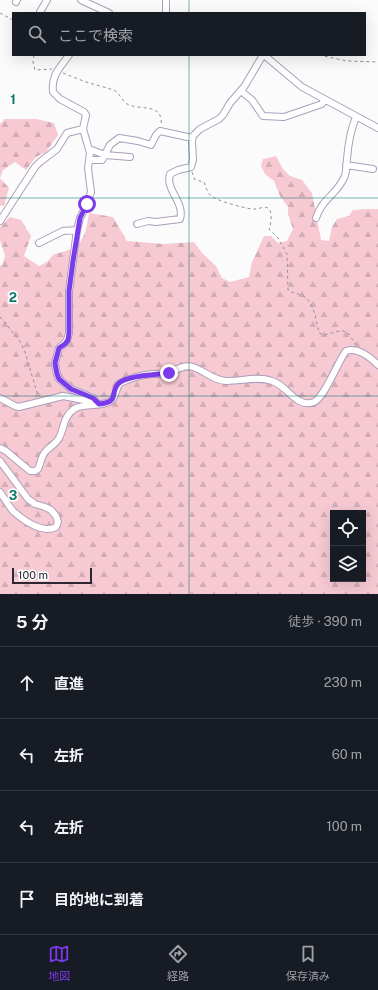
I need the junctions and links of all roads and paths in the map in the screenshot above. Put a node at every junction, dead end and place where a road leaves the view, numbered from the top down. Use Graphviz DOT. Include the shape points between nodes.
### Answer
graph roads {
  1 [pos="47,0"];
  2 [pos="81,0"];
  3 [pos="166,0"];
  4 [pos="96,11"];
  5 [pos="40,12"];
  6 [pos="166,12"];
  7 [pos="0,13"];
  8 [pos="12,19"];
  9 [pos="34,56"];
  10 [pos="68,56"];
  11 [pos="262,56"];
  12 [pos="264,56"];
  13 [pos="324,56"];
  14 [pos="378,62"];
  15 [pos="57,70"];
  16 [pos="241,91"];
  17 [pos="324,100"];
  18 [pos="356,117"];
  19 [pos="378,128"];
  20 [pos="83,129"];
  21 [pos="160,131"];
  22 [pos="192,138"];
  23 [pos="89,149"];
  24 [pos="105,155"];
  25 [pos="130,157"];
  26 [pos="89,160"];
  27 [pos="346,165"];
  28 [pos="191,168"];
  29 [pos="373,169"];
  30 [pos="316,218"];
  31 [pos="0,221"];
  32 [pos="137,224"];
  33 [pos="77,230"];
  34 [pos="39,243"];
  35 [pos="0,317"];
  36 [pos="361,352"];
  37 [pos="378,365"];
  38 [pos="0,398"];
  39 [pos="40,402"];
  40 [pos="98,403"];
  41 [pos="0,448"];
  42 [pos="0,461"];
  43 [pos="0,492"];
  1 -- 5 [label="street"];
  2 -- 4 [label="street"];
  3 -- 6 [label="street"];
  7 -- 8 [label="path"];
  9 -- 15 [label="path" via="35,70"];
  10 -- 15 [label="street"];
  11 -- 16 [label="street"];
  12 -- 17 [label="street" via="302,87"];
  13 -- 14 [label="path" via="348,61"];
  15 -- 20 [label="street" via="53,92 60,99 84,112 86,118"];
  15 -- 21 [label="path" via="114,90 130,106 157,112 162,122"];
  16 -- 17 [label="street" via="252,100 263,116 284,117 322,104"];
  16 -- 22 [label="street" via="219,119"];
  17 -- 18 [label="street"];
  18 -- 19 [label="street"];
  18 -- 27 [label="street"];
  20 -- 23 [label="street"];
  20 -- 31 [label="street" via="67,133 57,149 40,162"];
  21 -- 22 [label="street"];
  21 -- 24 [label="street" via="151,145 119,138 110,145"];
  22 -- 28 [label="street"];
  23 -- 24 [label="street"];
  23 -- 26 [label="street"];
  24 -- 25 [label="street"];
  24 -- 26 [label="street" via="102,160"];
  26 -- 33 [label="street" via="91,192"];
  27 -- 29 [label="street"];
  27 -- 30 [label="street" via="339,186 319,208"];
  28 -- 32 [label="street" via="172,172 169,178 170,187 180,204 180,219"];
  28 -- 36 [label="path" via="195,180 204,182 213,198 251,209 265,207 270,210 271,220 268,229 278,238 287,254 288,290 309,301 318,333 324,335 344,331"];
  33 -- 34 [label="street" via="63,231"];
  33 -- 40 [label="street" via="69,291 69,333 65,344 57,352 55,363 59,379 71,389 93,398"];
  35 -- 39 [label="path" via="20,341"];
  36 -- 37 [label="street"];
  36 -- 40 [label="street" via="351,349 346,351 324,392 318,399 309,403 296,399 270,380 222,381 188,366 169,373 143,375 124,381 117,387 111,401"];
  38 -- 39 [label="street" via="19,407"];
  39 -- 40 [label="street" via="63,396"];
  40 -- 41 [label="street" via="81,406 68,415 58,440 42,456 35,471 30,471"];
  42 -- 43 [label="street" via="28,499 51,510 58,522 56,527 41,528 25,521 12,510"];
}
